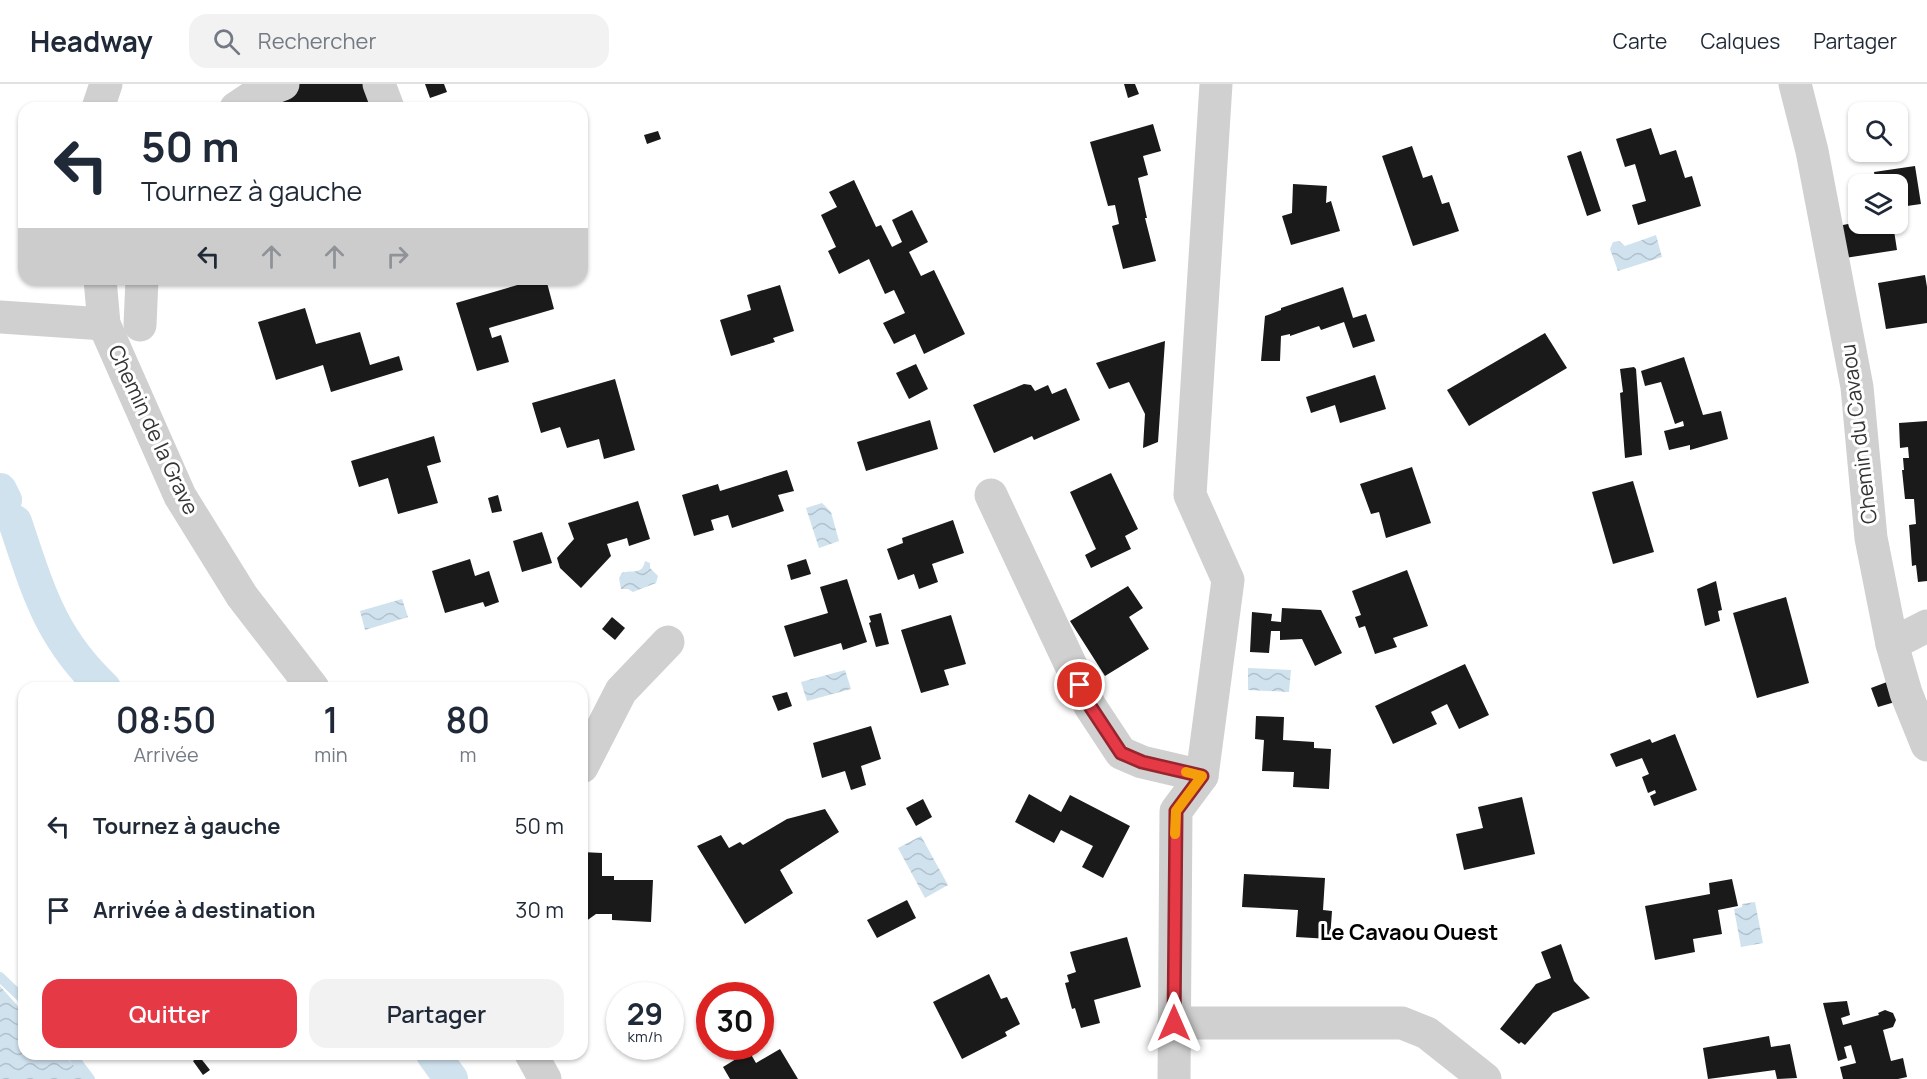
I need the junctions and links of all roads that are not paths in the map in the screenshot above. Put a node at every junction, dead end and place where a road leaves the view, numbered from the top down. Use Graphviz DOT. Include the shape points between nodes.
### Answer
graph roads {
  1 [pos="106,84"];
  2 [pos="283,84"];
  3 [pos="379,84"];
  4 [pos="1216,84"];
  5 [pos="1795,84"];
  6 [pos="100,102"];
  7 [pos="245,102"];
  8 [pos="386,102"];
  9 [pos="101,285"];
  10 [pos="142,285"];
  11 [pos="0,317"];
  12 [pos="104,324"];
  13 [pos="140,325"];
  14 [pos="991,495"];
  15 [pos="1927,626"];
  16 [pos="668,642"];
  17 [pos="1892,644"];
  18 [pos="309,682"];
  19 [pos="1927,745"];
  20 [pos="588,755"];
  21 [pos="1202,776"];
  22 [pos="1174,1023"];
  23 [pos="534,1060"];
  24 [pos="545,1079"];
  25 [pos="1174,1079"];
  26 [pos="1485,1079"];
  1 -- 6 [label="street"];
  2 -- 7 [label="street"];
  3 -- 8 [label="street"];
  4 -- 21 [label="street" via="1190,495 1228,580"];
  5 -- 17 [label="street, Chemin du Cavaou" via="1812,150 1857,387 1870,538"];
  9 -- 12 [label="street, Chemin de la Grave"];
  10 -- 13 [label="street"];
  11 -- 12 [label="street"];
  12 -- 18 [label="street, Chemin de la Grave" via="180,496 242,596"];
  14 -- 21 [label="street" via="1090,706 1121,753"];
  15 -- 17 [label="street"];
  16 -- 20 [label="street" via="621,691"];
  17 -- 19 [label="street, Chemin du Cavaou"];
  21 -- 22 [label="street" via="1176,811"];
  22 -- 25 [label="street"];
  22 -- 26 [label="street" via="1402,1023 1427,1033"];
  23 -- 24 [label="street"];
}
